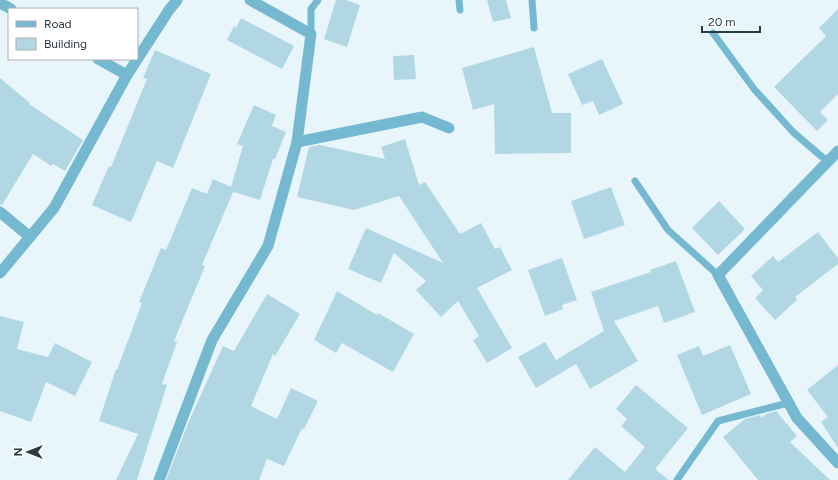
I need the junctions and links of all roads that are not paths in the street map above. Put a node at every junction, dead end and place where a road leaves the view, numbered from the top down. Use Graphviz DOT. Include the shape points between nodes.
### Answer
graph roads {
  1 [pos="177,0"];
  2 [pos="250,0"];
  3 [pos="318,0"];
  4 [pos="459,0"];
  5 [pos="532,0"];
  6 [pos="0,3"];
  7 [pos="9,8"];
  8 [pos="460,10"];
  9 [pos="534,28"];
  10 [pos="713,33"];
  11 [pos="311,34"];
  12 [pos="138,58"];
  13 [pos="100,60"];
  14 [pos="137,60"];
  15 [pos="127,75"];
  16 [pos="449,128"];
  17 [pos="298,142"];
  18 [pos="838,151"];
  19 [pos="828,162"];
  20 [pos="635,181"];
  21 [pos="0,212"];
  22 [pos="30,237"];
  23 [pos="0,273"];
  24 [pos="718,274"];
  25 [pos="788,403"];
  26 [pos="838,463"];
  27 [pos="159,480"];
  28 [pos="677,480"];
  1 -- 12 [label="street"];
  2 -- 11 [label="street"];
  3 -- 11 [label="lane" via="311,10"];
  4 -- 8 [label="lane"];
  5 -- 9 [label="lane"];
  6 -- 7 [label="street"];
  10 -- 19 [label="lane" via="754,89 793,132"];
  11 -- 17 [label="street"];
  13 -- 15 [label="street"];
  14 -- 15 [label="street"];
  15 -- 22 [label="street" via="54,208"];
  16 -- 17 [label="street" via="422,117"];
  17 -- 27 [label="street" via="268,246 212,340"];
  18 -- 19 [label="street"];
  19 -- 24 [label="street"];
  20 -- 24 [label="lane" via="668,230"];
  21 -- 22 [label="street"];
  22 -- 23 [label="street"];
  24 -- 25 [label="street"];
  25 -- 26 [label="street" via="797,418"];
  25 -- 28 [label="lane" via="718,421"];
}
